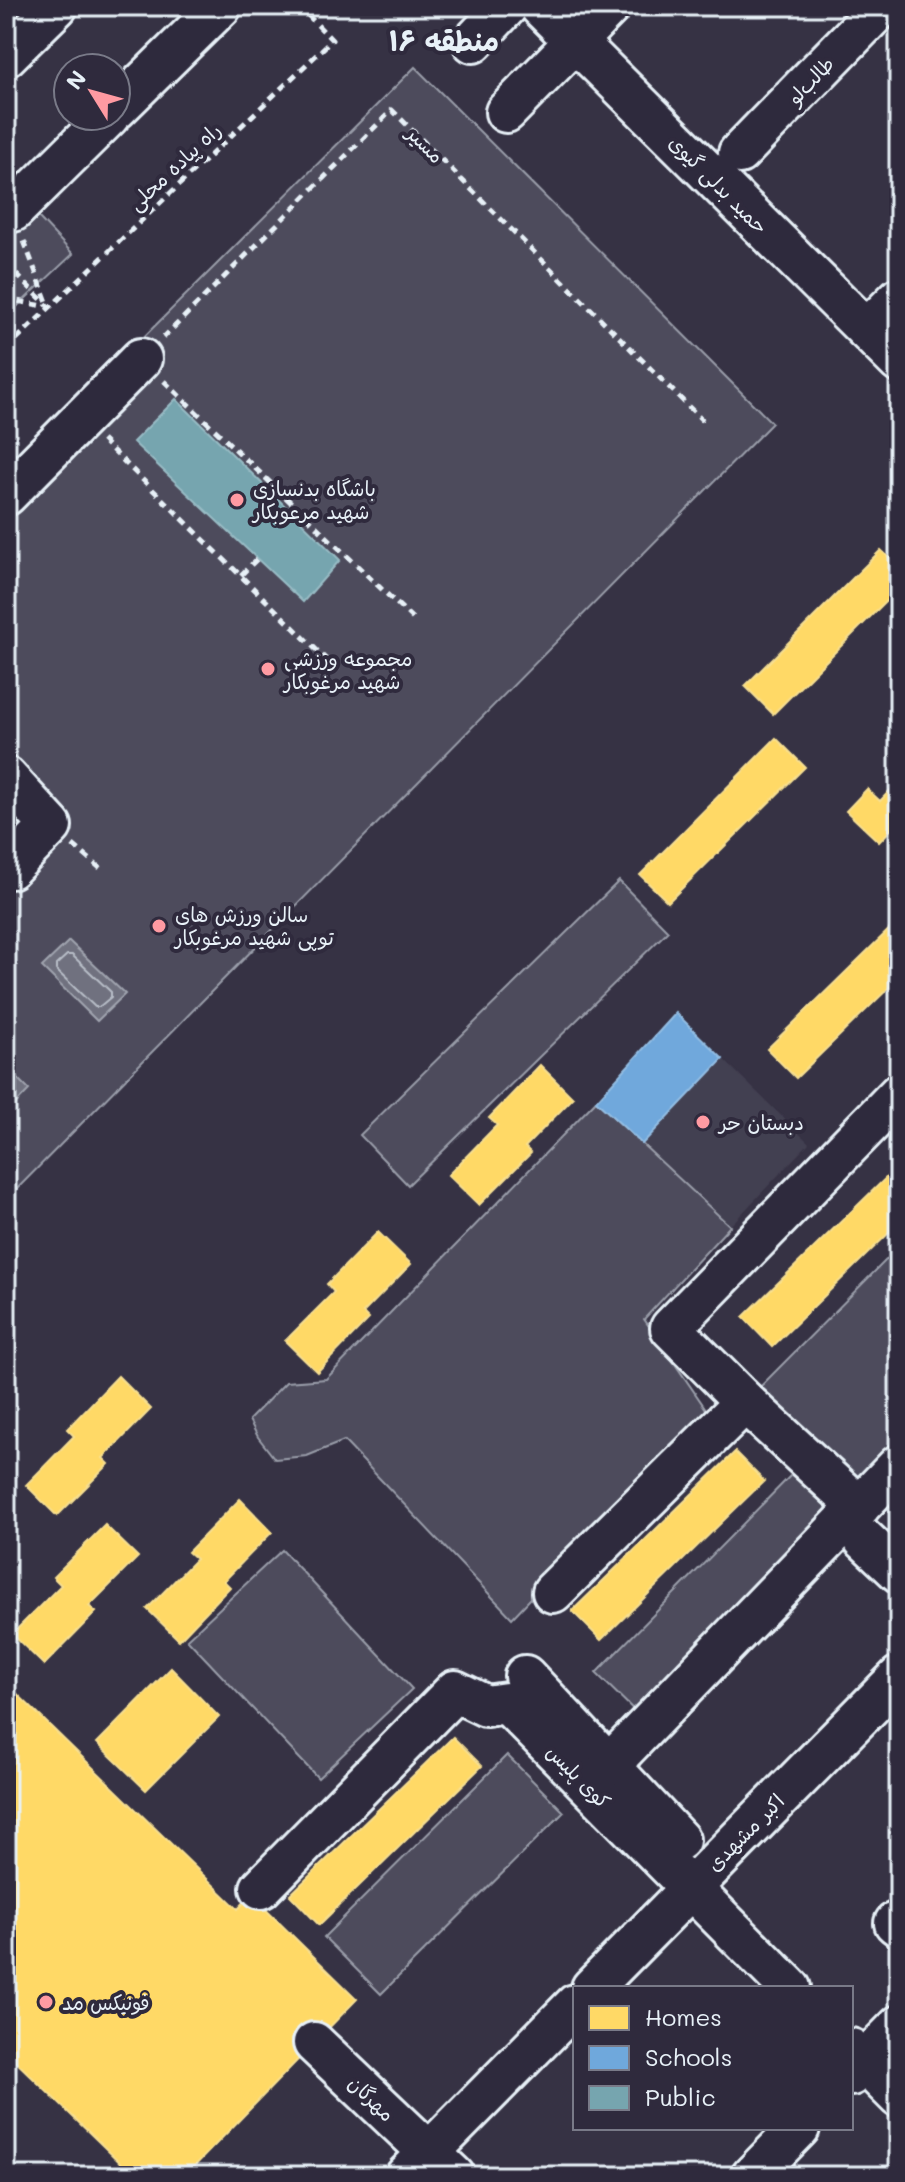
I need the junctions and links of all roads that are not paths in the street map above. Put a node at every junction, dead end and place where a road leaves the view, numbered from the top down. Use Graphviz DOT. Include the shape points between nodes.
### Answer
graph roads {
  1 [pos="57,6"];
  2 [pos="221,6"];
  3 [pos="507,6"];
  4 [pos="540,6"];
  5 [pos="610,6"];
  6 [pos="858,14"];
  7 [pos="576,41"];
  8 [pos="473,42"];
  9 [pos="6,56"];
  10 [pos="132,93"];
  11 [pos="506,112"];
  12 [pos="93,132"];
  13 [pos="739,153"];
  14 [pos="13,211"];
  15 [pos="899,298"];
  16 [pos="867,330"];
  17 [pos="141,359"];
  18 [pos="899,362"];
  19 [pos="6,495"];
  20 [pos="6,777"];
  21 [pos="8,868"];
  22 [pos="899,1094"];
  23 [pos="745,1402"];
  24 [pos="899,1465"];
  25 [pos="862,1523"];
  26 [pos="899,1572"];
  27 [pos="553,1592"];
  28 [pos="525,1676"];
  29 [pos="899,1677"];
  30 [pos="609,1765"];
  31 [pos="261,1888"];
  32 [pos="690,1889"];
  33 [pos="594,1986"];
  34 [pos="788,1986"];
  35 [pos="569,2023"];
  36 [pos="899,2026"];
  37 [pos="314,2043"];
  38 [pos="855,2062"];
  39 [pos="899,2097"];
  40 [pos="797,2130"];
  41 [pos="430,2168"];
  42 [pos="752,2176"];
  1 -- 9 [label="street"];
  2 -- 10 [label="street"];
  3 -- 8 [label="street"];
  4 -- 7 [label="street, حمید بدلی گیوی"];
  5 -- 7 [label="street"];
  6 -- 13 [label="street, طالب‌لو"];
  7 -- 11 [label="street"];
  7 -- 16 [label="street, حمید بدلی گیوی"];
  12 -- 14 [label="street"];
  15 -- 16 [label="street"];
  16 -- 18 [label="street, حمید بدلی گیوی"];
  17 -- 19 [label="street"];
  20 -- 21 [label="street" via="51,826"];
  22 -- 23 [label="street" via="671,1328"];
  23 -- 25 [label="street"];
  23 -- 27 [label="street"];
  24 -- 25 [label="street"];
  25 -- 26 [label="street"];
  25 -- 30 [label="street"];
  28 -- 30 [label="street, کوی پلیس"];
  29 -- 32 [label="street, اکبر مشهدی"];
  30 -- 32 [label="street, کوی پلیس" via="686,1847"];
  31 -- 32 [label="street, کوی پلیس" via="455,1691 486,1706 507,1703"];
  32 -- 33 [label="street, اکبر مشهدی"];
  32 -- 34 [label="street"];
  35 -- 41 [label="street"];
  36 -- 38 [label="street"];
  37 -- 41 [label="street, مهرگان"];
  38 -- 39 [label="street"];
  40 -- 42 [label="street"];
}
